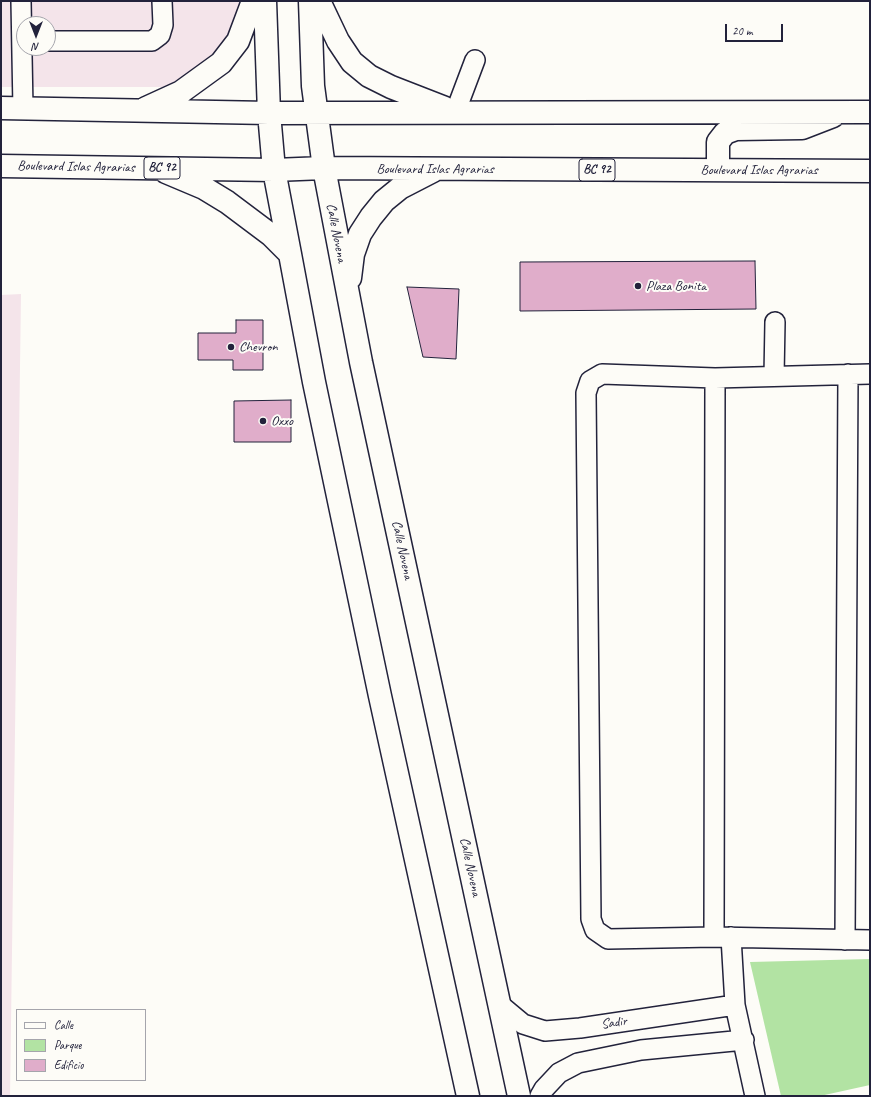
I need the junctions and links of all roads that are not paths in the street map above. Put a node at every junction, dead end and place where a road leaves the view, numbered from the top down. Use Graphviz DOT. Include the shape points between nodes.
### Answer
graph roads {
  1 [pos="21,1"];
  2 [pos="162,1"];
  3 [pos="253,1"];
  4 [pos="265,1"];
  5 [pos="310,1"];
  6 [pos="319,1"];
  7 [pos="22,16"];
  8 [pos="56,41"];
  9 [pos="23,56"];
  10 [pos="475,60"];
  11 [pos="1,108"];
  12 [pos="23,109"];
  13 [pos="138,111"];
  14 [pos="316,112"];
  15 [pos="455,112"];
  16 [pos="841,112"];
  17 [pos="870,112"];
  18 [pos="269,113"];
  19 [pos="1,166"];
  20 [pos="153,168"];
  21 [pos="324,168"];
  22 [pos="437,169"];
  23 [pos="274,170"];
  24 [pos="718,170"];
  25 [pos="870,171"];
  26 [pos="290,254"];
  27 [pos="348,295"];
  28 [pos="775,322"];
  29 [pos="848,374"];
  30 [pos="870,374"];
  31 [pos="774,376"];
  32 [pos="715,378"];
  33 [pos="722,937"];
  34 [pos="846,940"];
  35 [pos="870,940"];
  36 [pos="499,1004"];
  37 [pos="735,1005"];
  38 [pos="744,1040"];
  39 [pos="468,1096"];
  40 [pos="519,1096"];
  41 [pos="540,1096"];
  42 [pos="755,1096"];
  1 -- 7 [label="street"];
  2 -- 8 [label="street" via="163,25 160,35 152,41"];
  3 -- 13 [label="main road" via="238,41 221,63 181,92"];
  4 -- 18 [label="main road"];
  5 -- 14 [label="main road, Calle Novena"];
  6 -- 15 [label="main road" via="338,41 352,62 369,76"];
  9 -- 12 [label="street"];
  10 -- 15 [label="street"];
  11 -- 12 [label="main road"];
  12 -- 13 [label="main road"];
  13 -- 18 [label="main road"];
  14 -- 15 [label="main road"];
  14 -- 18 [label="main road"];
  14 -- 21 [label="main road, Calle Novena"];
  15 -- 16 [label="main road"];
  16 -- 17 [label="main road"];
  16 -- 24 [label="main road" via="802,128 736,129 725,133 718,142"];
  18 -- 23 [label="main road"];
  19 -- 20 [label="main road, Boulevard Islas Agrarias / BC 92"];
  20 -- 23 [label="main road, Boulevard Islas Agrarias / BC 92"];
  20 -- 26 [label="main road" via="204,188 227,202 271,235"];
  21 -- 22 [label="main road, Boulevard Islas Agrarias / BC 92"];
  21 -- 23 [label="main road, Boulevard Islas Agrarias / BC 92"];
  21 -- 27 [label="main road, Calle Novena"];
  22 -- 24 [label="main road, Boulevard Islas Agrarias / BC 92"];
  22 -- 27 [label="main road" via="400,188 384,201 371,217 360,234 353,254"];
  23 -- 26 [label="main road"];
  24 -- 25 [label="main road, Boulevard Islas Agrarias / BC 92"];
  26 -- 39 [label="main road" via="375,673"];
  27 -- 36 [label="main road, Calle Novena"];
  28 -- 31 [label="street"];
  29 -- 30 [label="street"];
  29 -- 31 [label="street"];
  29 -- 34 [label="street"];
  31 -- 32 [label="street"];
  32 -- 33 [label="street"];
  32 -- 33 [label="street" via="602,374 590,381 586,393 591,919 595,930 608,939"];
  33 -- 34 [label="street"];
  33 -- 37 [label="street"];
  34 -- 35 [label="street"];
  36 -- 37 [label="street, Sadir" via="523,1024 545,1031"];
  36 -- 40 [label="main road, Calle Novena"];
  37 -- 38 [label="street"];
  38 -- 41 [label="street" via="641,1050 578,1063 559,1073"];
  38 -- 42 [label="street"];
}
